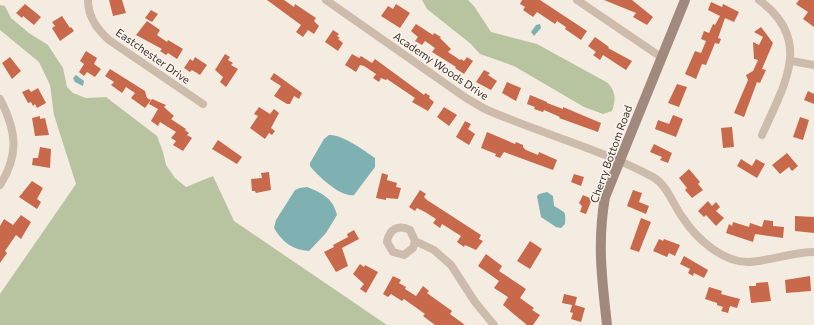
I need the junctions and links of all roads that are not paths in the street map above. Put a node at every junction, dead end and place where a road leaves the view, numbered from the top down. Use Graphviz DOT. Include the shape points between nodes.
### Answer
graph roads {
  1 [pos="88,0"];
  2 [pos="326,0"];
  3 [pos="577,0"];
  4 [pos="685,0"];
  5 [pos="759,0"];
  6 [pos="660,57"];
  7 [pos="792,61"];
  8 [pos="814,65"];
  9 [pos="0,99"];
  10 [pos="203,104"];
  11 [pos="762,135"];
  12 [pos="619,162"];
  13 [pos="0,185"];
  14 [pos="415,241"];
  15 [pos="814,252"];
  16 [pos="494,325"];
  17 [pos="607,325"];
  1 -- 10 [label="street, Eastchester Drive" via="92,19 99,31"];
  2 -- 12 [label="street, Academy Woods Drive" via="485,109"];
  3 -- 6 [label="street"];
  4 -- 6 [label="main road, Cherry Bottom Road"];
  5 -- 7 [label="street" via="778,14 785,24 792,43"];
  6 -- 12 [label="main road, Cherry Bottom Road"];
  7 -- 8 [label="street"];
  7 -- 11 [label="street"];
  9 -- 13 [label="street" via="13,129 14,142"];
  12 -- 15 [label="street, Academy Woods Drive" via="654,178 663,186 697,236 730,258 748,262 800,252"];
  12 -- 17 [label="main road, Cherry Bottom Road" via="605,197 601,220 600,262"];
  14 -- 16 [label="street" via="434,250 451,265 475,302"];
}
